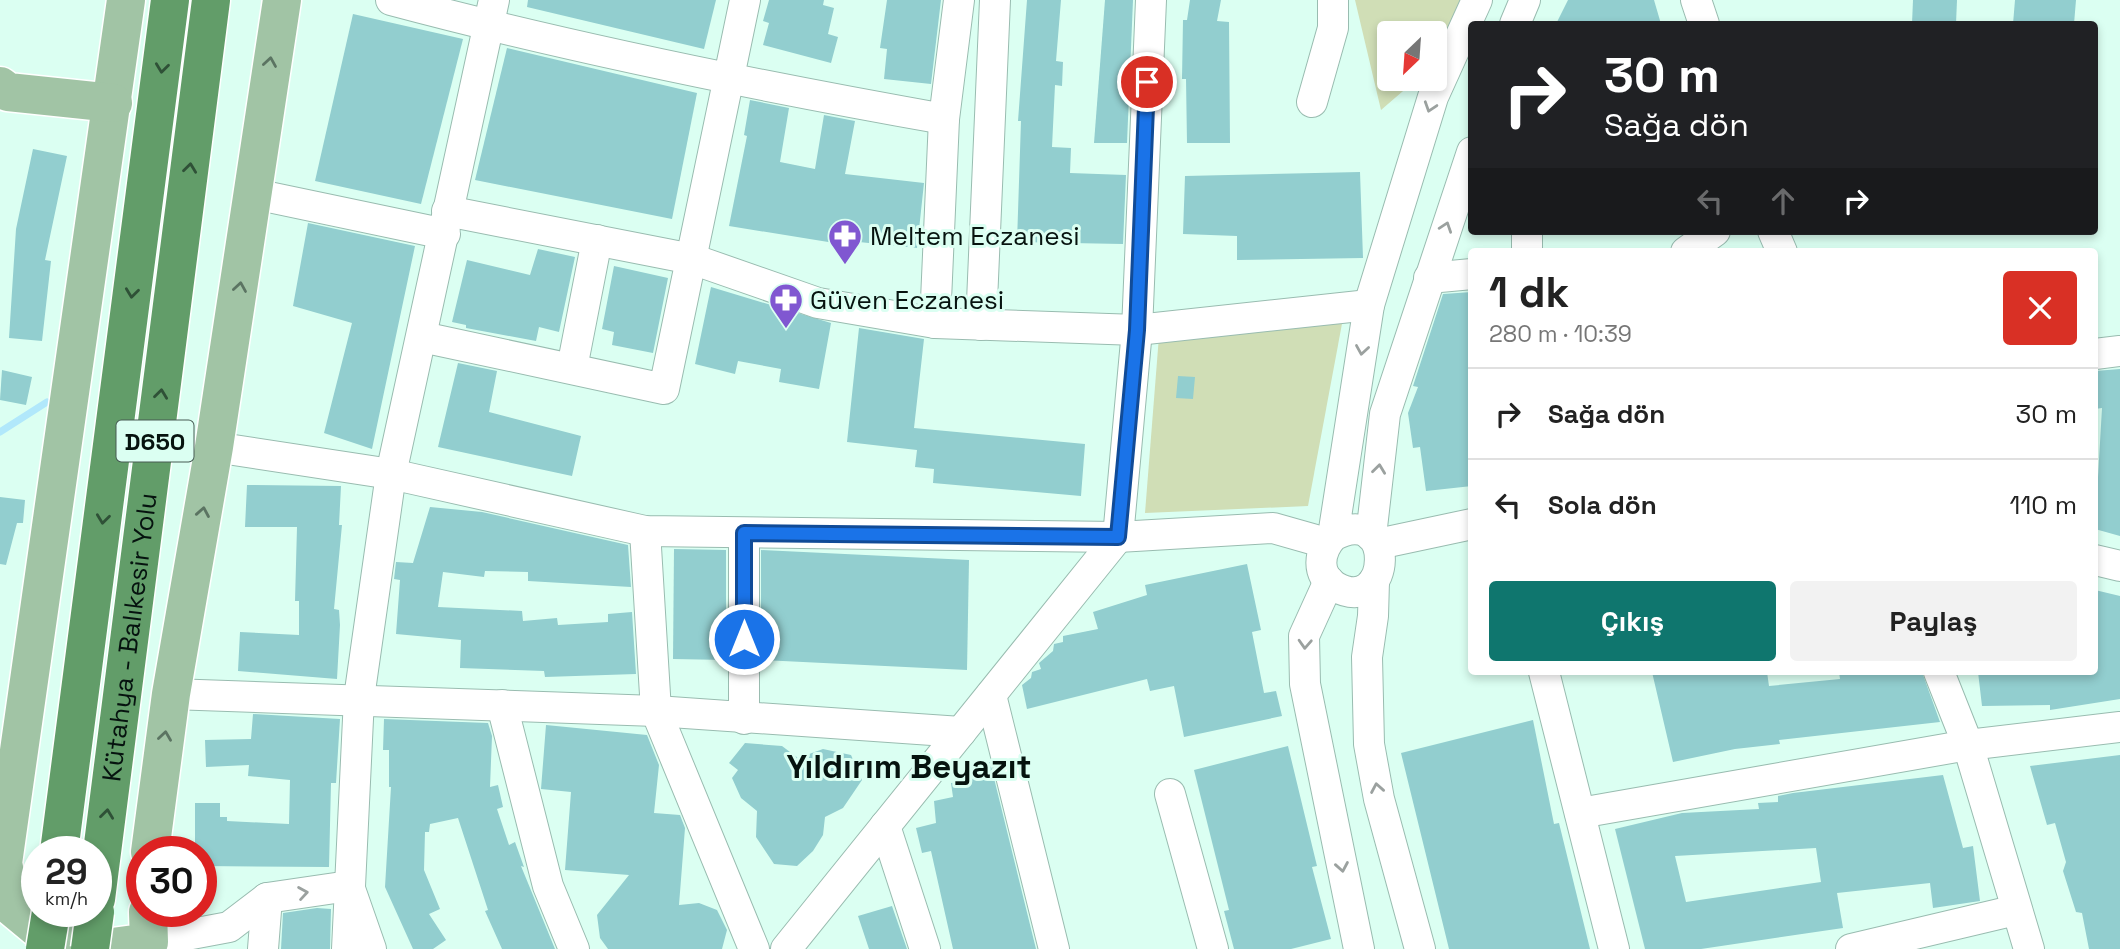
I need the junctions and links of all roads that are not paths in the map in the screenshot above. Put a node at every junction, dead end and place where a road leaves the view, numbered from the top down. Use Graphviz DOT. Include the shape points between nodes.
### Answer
graph roads {
  1 [pos="126,0"];
  2 [pos="170,0"];
  3 [pos="211,0"];
  4 [pos="282,0"];
  5 [pos="391,0"];
  6 [pos="745,0"];
  7 [pos="960,0"];
  8 [pos="995,0"];
  9 [pos="1151,0"];
  10 [pos="1333,0"];
  11 [pos="1477,0"];
  12 [pos="1696,0"];
  13 [pos="491,13"];
  14 [pos="1703,21"];
  15 [pos="729,80"];
  16 [pos="0,86"];
  17 [pos="1312,102"];
  18 [pos="113,103"];
  19 [pos="944,119"];
  20 [pos="1468,164"];
  21 [pos="254,194"];
  22 [pos="446,223"];
  23 [pos="1709,235"];
  24 [pos="597,240"];
  25 [pos="1692,248"];
  26 [pos="692,259"];
  27 [pos="1468,274"];
  28 [pos="1429,278"];
  29 [pos="1369,305"];
  30 [pos="935,323"];
  31 [pos="981,325"];
  32 [pos="1137,330"];
  33 [pos="422,337"];
  34 [pos="2120,351"];
  35 [pos="2098,354"];
  36 [pos="572,368"];
  37 [pos="214,447"];
  38 [pos="391,474"];
  39 [pos="1468,525"];
  40 [pos="1468,530"];
  41 [pos="645,531"];
  42 [pos="744,533"];
  43 [pos="1118,537"];
  44 [pos="1376,556"];
  45 [pos="1328,558"];
  46 [pos="2098,561"];
  47 [pos="2120,566"];
  48 [pos="1545,675"];
  49 [pos="1940,675"];
  50 [pos="171,694"];
  51 [pos="991,695"];
  52 [pos="359,698"];
  53 [pos="502,705"];
  54 [pos="656,711"];
  55 [pos="744,719"];
  56 [pos="2120,727"];
  57 [pos="961,732"];
  58 [pos="1968,745"];
  59 [pos="1170,794"];
  60 [pos="1580,813"];
  61 [pos="886,826"];
  62 [pos="62,836"];
  63 [pos="104,836"];
  64 [pos="152,836"];
  65 [pos="349,886"];
  66 [pos="267,898"];
  67 [pos="2016,910"];
  68 [pos="49,927"];
  69 [pos="93,927"];
  70 [pos="148,927"];
  71 [pos="217,927"];
  72 [pos="45,949"];
  73 [pos="90,949"];
  74 [pos="263,949"];
  75 [pos="346,949"];
  76 [pos="372,949"];
  77 [pos="574,949"];
  78 [pos="754,949"];
  79 [pos="786,949"];
  80 [pos="925,949"];
  81 [pos="1054,949"];
  82 [pos="1213,949"];
  83 [pos="1359,949"];
  84 [pos="1420,949"];
  85 [pos="1615,949"];
  86 [pos="1851,949"];
  87 [pos="2029,949"];
  1 -- 18 [label="main road"];
  2 -- 62 [label="highway, Kütahya - Balıkesir Yolu / D650, one-way"];
  63 -- 3 [label="highway, Kütahya - Balıkesir Yolu / D650, one-way"];
  21 -- 4 [label="main road, one-way"];
  5 -- 13 [label="street"];
  6 -- 15 [label="street"];
  7 -- 19 [label="street"];
  8 -- 31 [label="street"];
  9 -- 32 [label="street"];
  10 -- 17 [label="street" via="1333,28"];
  11 -- 29 [label="street, one-way" via="1433,97"];
  12 -- 14 [label="street"];
  13 -- 15 [label="street"];
  13 -- 22 [label="street"];
  15 -- 19 [label="street"];
  15 -- 26 [label="street"];
  16 -- 18 [label="main road" via="8,92"];
  18 -- 70 [label="main road" via="3,863 12,907 53,941 105,948"];
  19 -- 30 [label="street"];
  28 -- 20 [label="street, one-way"];
  21 -- 22 [label="street"];
  37 -- 21 [label="main road, one-way"];
  22 -- 24 [label="street"];
  22 -- 33 [label="street"];
  23 -- 25 [label="street"];
  24 -- 26 [label="street"];
  24 -- 36 [label="street"];
  26 -- 30 [label="street" via="818,303"];
  26 -- 36 [label="street" via="664,389"];
  27 -- 28 [label="street"];
  44 -- 28 [label="street, one-way" via="1385,414"];
  29 -- 32 [label="street"];
  29 -- 45 [label="street, one-way"];
  30 -- 31 [label="street"];
  31 -- 32 [label="street"];
  32 -- 43 [label="street"];
  33 -- 36 [label="street"];
  33 -- 38 [label="street"];
  34 -- 35 [label="street"];
  37 -- 38 [label="street"];
  50 -- 37 [label="main road, one-way"];
  38 -- 41 [label="street"];
  38 -- 52 [label="street"];
  39 -- 44 [label="street"];
  40 -- 44 [label="street"];
  41 -- 42 [label="street"];
  41 -- 54 [label="street"];
  42 -- 43 [label="street"];
  42 -- 55 [label="street"];
  43 -- 45 [label="street" via="1273,528"];
  43 -- 51 [label="street"];
  44 -- 45 [label="street" via="1352,530"];
  44 -- 45 [label="street" via="1366,587 1346,590"];
  84 -- 44 [label="street, one-way" via="1379,799 1370,744 1367,657"];
  45 -- 83 [label="street, one-way" via="1304,636 1305,684"];
  46 -- 47 [label="street"];
  48 -- 60 [label="street"];
  49 -- 58 [label="street"];
  50 -- 52 [label="street"];
  64 -- 50 [label="main road, one-way"];
  51 -- 57 [label="street"];
  51 -- 81 [label="street"];
  52 -- 53 [label="street"];
  52 -- 65 [label="street"];
  53 -- 54 [label="street"];
  53 -- 77 [label="street" via="548,886"];
  54 -- 55 [label="street"];
  54 -- 78 [label="street"];
  55 -- 57 [label="street"];
  56 -- 58 [label="street"];
  57 -- 61 [label="street"];
  58 -- 60 [label="street"];
  58 -- 67 [label="street"];
  59 -- 82 [label="street"];
  60 -- 85 [label="street"];
  61 -- 79 [label="street"];
  61 -- 80 [label="street"];
  66 -- 65 [label="street, one-way"];
  65 -- 75 [label="street"];
  65 -- 76 [label="street"];
  66 -- 71 [label="street" via="229,927"];
  66 -- 74 [label="street"];
  67 -- 86 [label="street"];
  67 -- 87 [label="street"];
  68 -- 72 [label="highway, bridge"];
  69 -- 73 [label="highway, Kütahya - Balıkesir Yolu / D650, bridge"];
}
